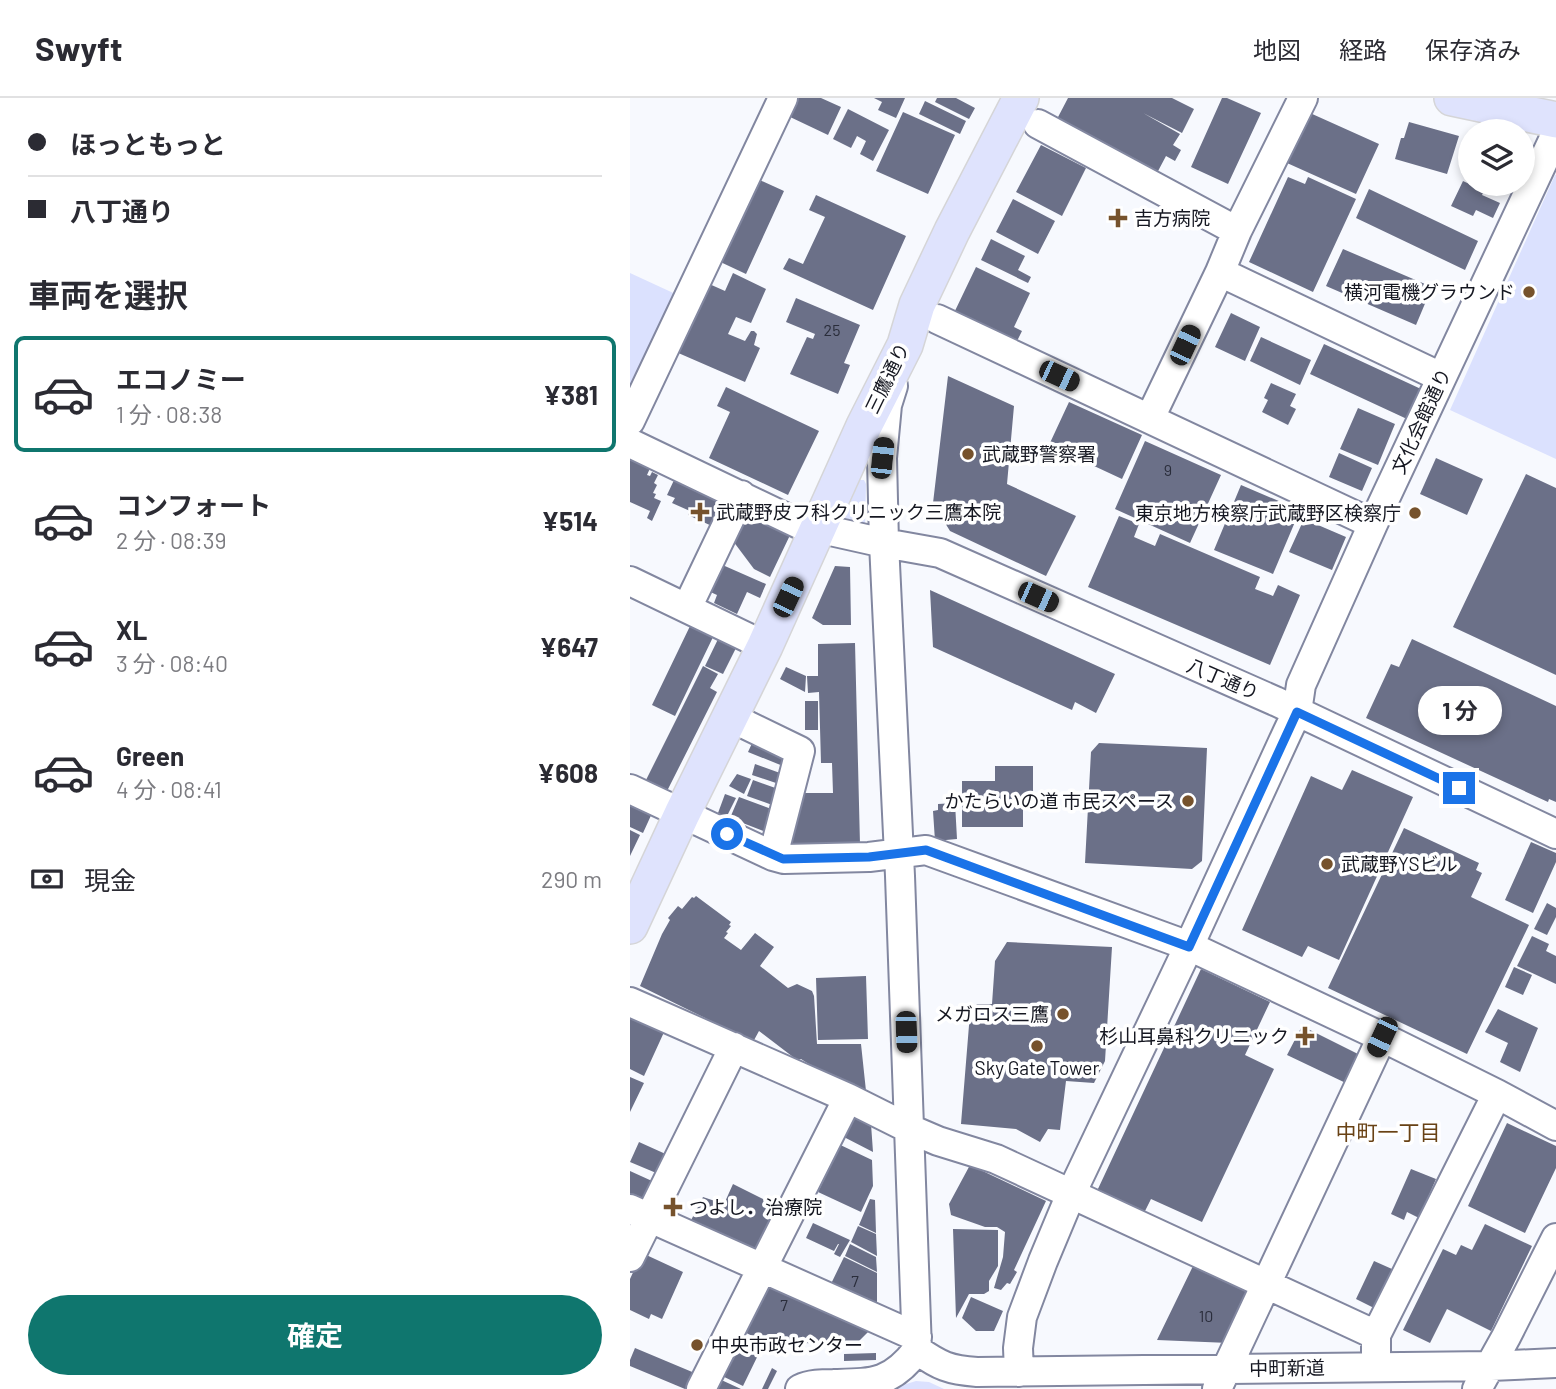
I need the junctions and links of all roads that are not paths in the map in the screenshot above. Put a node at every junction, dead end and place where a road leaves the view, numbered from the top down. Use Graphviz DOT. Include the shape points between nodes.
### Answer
graph roads {
  1 [pos="783,98"];
  2 [pos="1303,98"];
  3 [pos="1452,98"];
  4 [pos="1030,111"];
  5 [pos="1556,120"];
  6 [pos="1556,134"];
  7 [pos="1237,231"];
  8 [pos="1220,272"];
  9 [pos="937,319"];
  10 [pos="905,345"];
  11 [pos="1441,377"];
  12 [pos="1150,418"];
  13 [pos="630,421"];
  14 [pos="630,443"];
  15 [pos="741,495"];
  16 [pos="1373,524"];
  17 [pos="819,529"];
  18 [pos="884,543"];
  19 [pos="630,581"];
  20 [pos="687,608"];
  21 [pos="765,646"];
  22 [pos="1297,712"];
  23 [pos="730,717"];
  24 [pos="630,789"];
  25 [pos="682,814"];
  26 [pos="1556,834"];
  27 [pos="899,853"];
  28 [pos="774,856"];
  29 [pos="630,926"];
  30 [pos="1189,947"];
  31 [pos="630,1002"];
  32 [pos="1382,1037"];
  33 [pos="734,1046"];
  34 [pos="1497,1094"];
  35 [pos="848,1098"];
  36 [pos="1556,1126"];
  37 [pos="910,1129"];
  38 [pos="1071,1194"];
  39 [pos="639,1213"];
  40 [pos="1556,1238"];
  41 [pos="630,1257"];
  42 [pos="763,1267"];
  43 [pos="1265,1282"];
  44 [pos="1376,1335"];
  45 [pos="917,1343"];
  46 [pos="1556,1363"];
  47 [pos="1376,1367"];
  48 [pos="1019,1372"];
  49 [pos="1484,1377"];
  50 [pos="1221,1379"];
  51 [pos="701,1389"];
  52 [pos="800,1389"];
  1 -- 13 [label="street"];
  2 -- 7 [label="street"];
  3 -- 5 [label="main road"];
  4 -- 7 [label="street"];
  4 -- 10 [label="main road, 三鷹通り" via="952,231 917,305"];
  6 -- 11 [label="street, 文化会館通り"];
  7 -- 8 [label="street"];
  8 -- 11 [label="street"];
  8 -- 12 [label="street"];
  9 -- 12 [label="street"];
  10 -- 17 [label="main road, 三鷹通り"];
  10 -- 18 [label="street" via="887,405 882,458"];
  11 -- 16 [label="street, 文化会館通り"];
  12 -- 16 [label="street"];
  14 -- 15 [label="street, 八丁通り"];
  15 -- 17 [label="street, 八丁通り"];
  15 -- 20 [label="street"];
  16 -- 22 [label="street, 文化会館通り" via="1301,685"];
  17 -- 18 [label="street, 八丁通り"];
  17 -- 21 [label="main road, 三鷹通り"];
  18 -- 22 [label="street, 八丁通り" via="940,553"];
  18 -- 27 [label="street"];
  19 -- 20 [label="street"];
  20 -- 21 [label="street"];
  21 -- 23 [label="main road, 三鷹通り"];
  22 -- 26 [label="street, 八丁通り"];
  22 -- 30 [label="street, 文化会館通り"];
  23 -- 25 [label="main road, 三鷹通り"];
  23 -- 28 [label="street" via="800,751"];
  24 -- 25 [label="street"];
  25 -- 28 [label="street"];
  25 -- 29 [label="main road, 三鷹通り"];
  27 -- 28 [label="street"];
  27 -- 30 [label="street" via="926,850"];
  27 -- 37 [label="street"];
  30 -- 32 [label="street"];
  30 -- 38 [label="street, 文化会館通り"];
  31 -- 33 [label="street"];
  32 -- 34 [label="street"];
  32 -- 43 [label="street"];
  33 -- 35 [label="street"];
  33 -- 39 [label="street"];
  34 -- 36 [label="street"];
  34 -- 44 [label="street"];
  35 -- 37 [label="street"];
  35 -- 42 [label="street"];
  37 -- 38 [label="street" via="996,1159"];
  37 -- 45 [label="street"];
  38 -- 43 [label="street"];
  38 -- 48 [label="street, 文化会館通り" via="1022,1318"];
  39 -- 41 [label="street"];
  39 -- 42 [label="street, 中町新道"];
  40 -- 49 [label="street"];
  42 -- 45 [label="street, 中町新道"];
  42 -- 51 [label="street"];
  43 -- 44 [label="street"];
  43 -- 50 [label="street"];
  44 -- 47 [label="street"];
  45 -- 48 [label="street, 中町新道" via="940,1365 957,1371"];
  45 -- 52 [label="street" via="907,1364 887,1378"];
  46 -- 49 [label="street, 中町新道"];
  47 -- 49 [label="street, 中町新道"];
  47 -- 50 [label="street, 中町新道"];
  48 -- 50 [label="street, 中町新道"];
}
